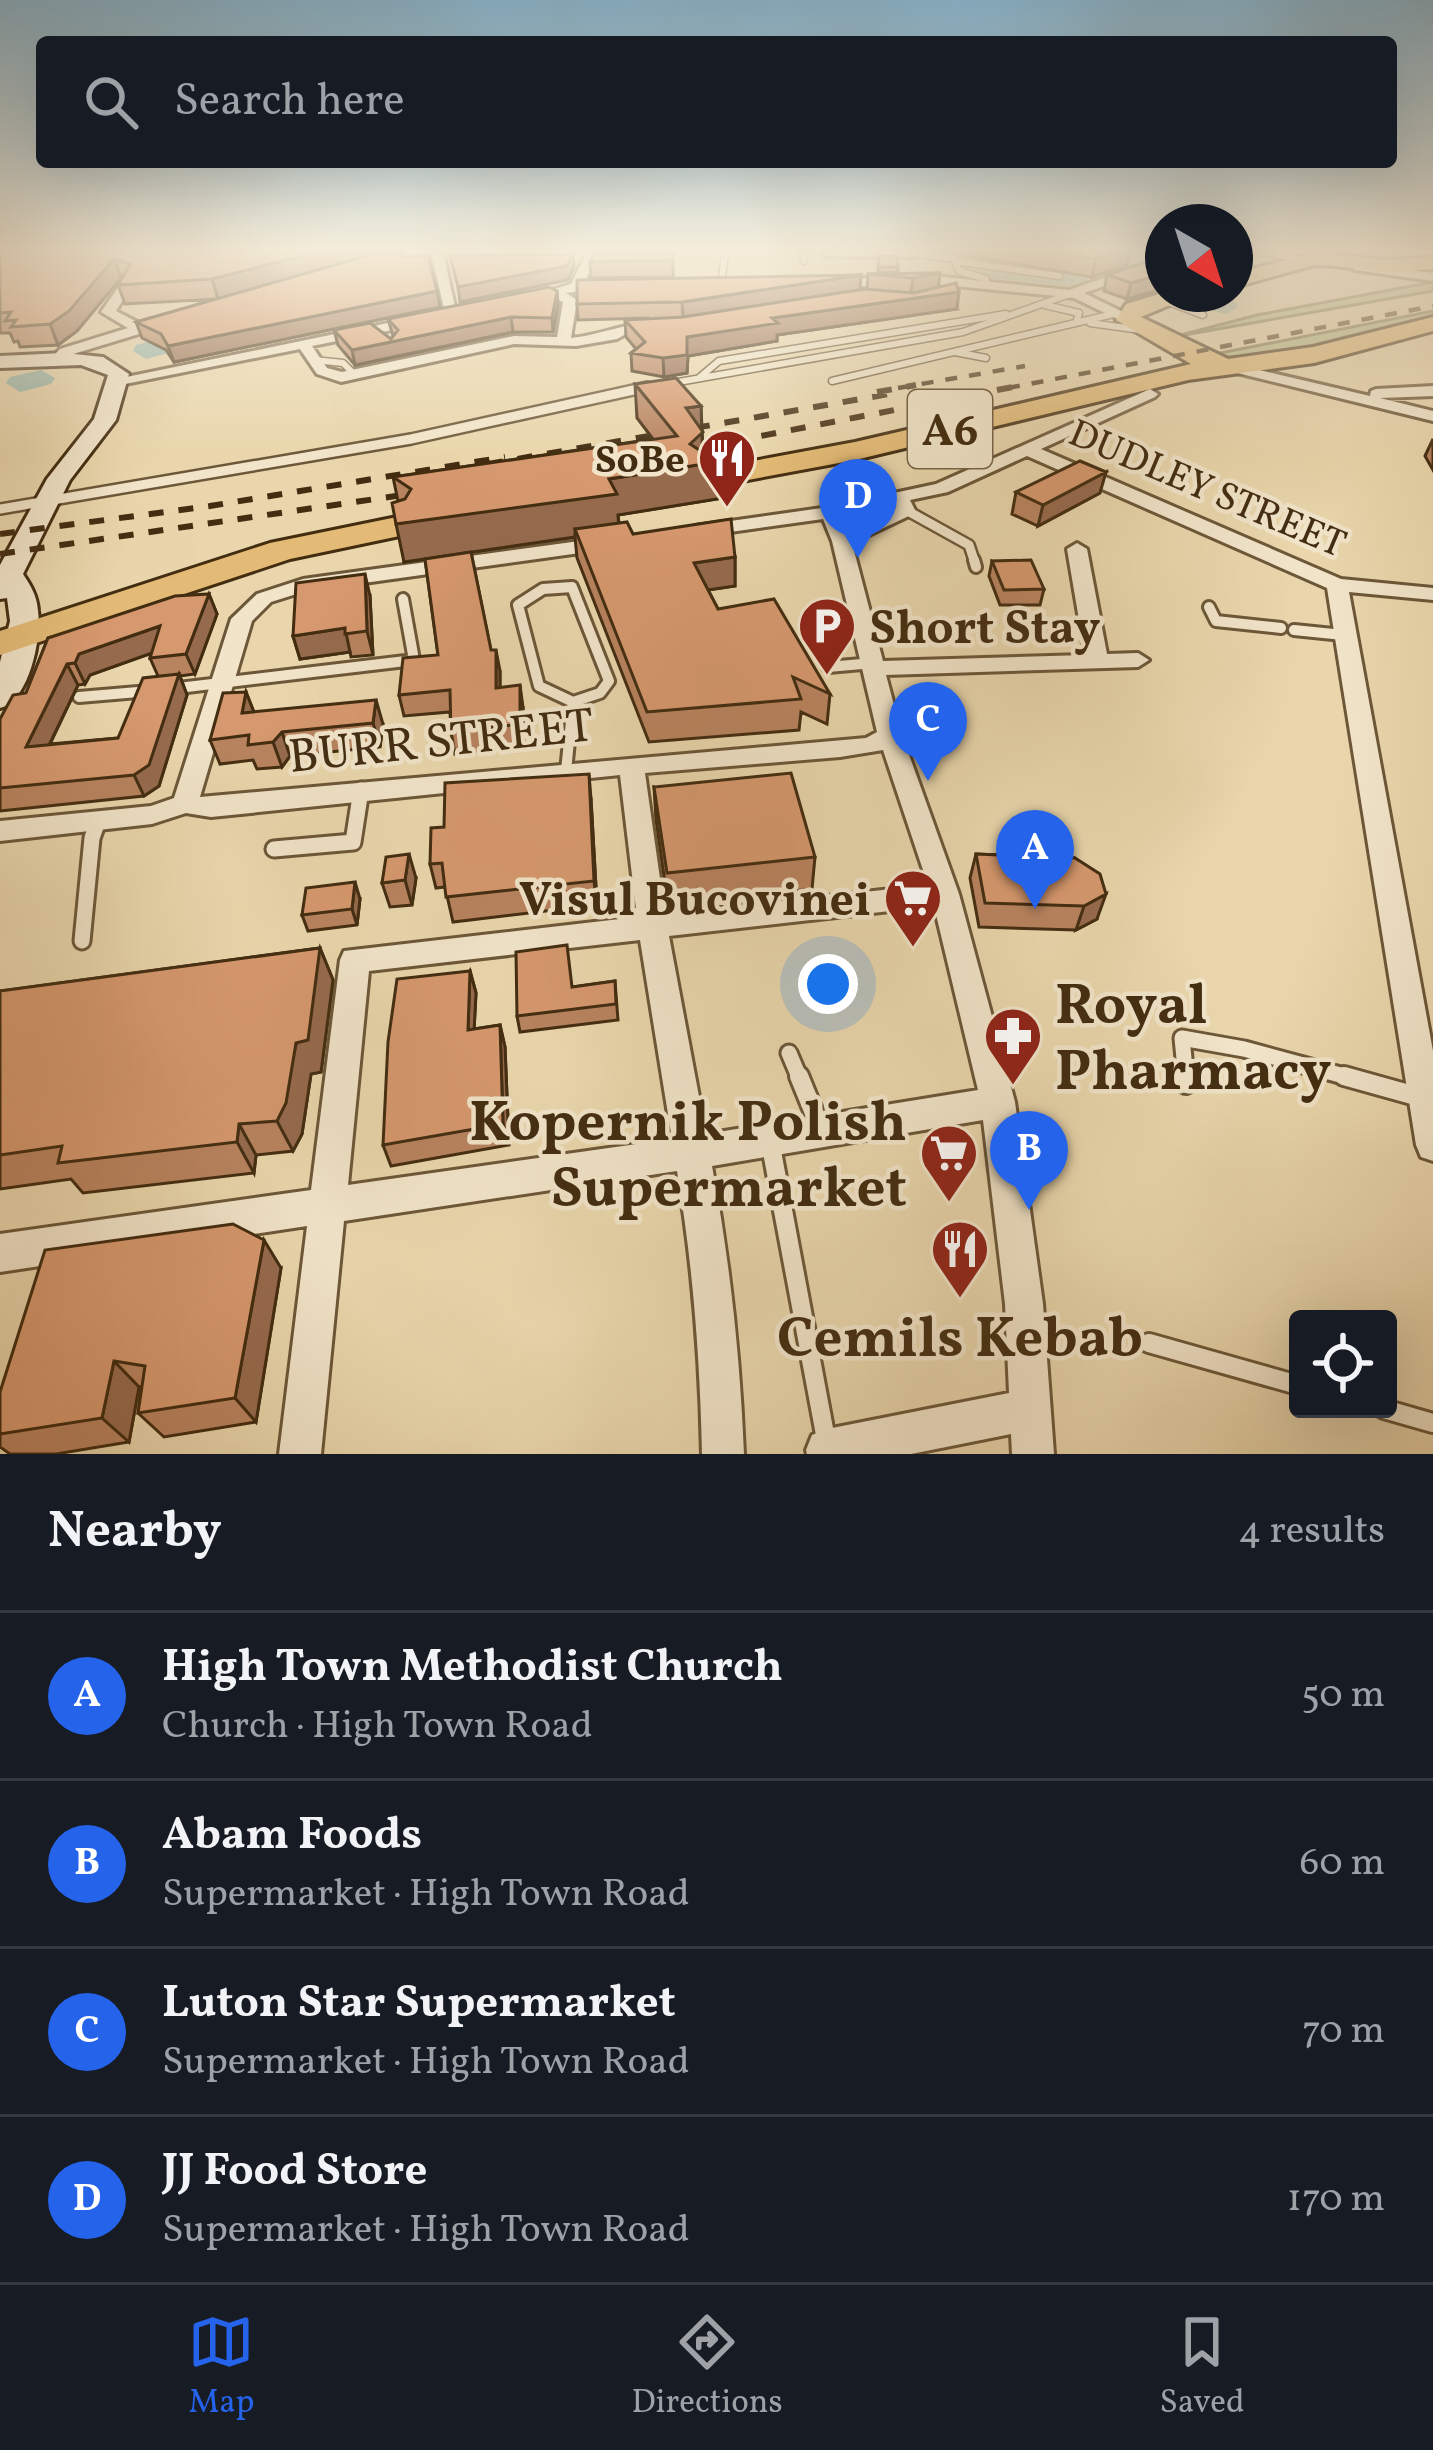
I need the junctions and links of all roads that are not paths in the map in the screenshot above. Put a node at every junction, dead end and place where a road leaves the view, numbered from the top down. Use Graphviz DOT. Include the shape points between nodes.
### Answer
graph roads {
  1 [pos="123,320"];
  2 [pos="166,320"];
  3 [pos="420,320"];
  4 [pos="567,320"];
  5 [pos="964,320"];
  6 [pos="1000,320"];
  7 [pos="1077,320"];
  8 [pos="1093,320"];
  9 [pos="1093,320"];
  10 [pos="1154,320"];
  11 [pos="1076,323"];
  12 [pos="1433,324"];
  13 [pos="133,325"];
  14 [pos="669,327"];
  15 [pos="375,329"];
  16 [pos="963,332"];
  17 [pos="1018,334"];
  18 [pos="564,339"];
  19 [pos="303,344"];
  20 [pos="393,346"];
  21 [pos="954,352"];
  22 [pos="0,357"];
  23 [pos="986,358"];
  24 [pos="55,361"];
  25 [pos="1194,366"];
  26 [pos="1282,369"];
  27 [pos="699,378"];
  28 [pos="116,381"];
  29 [pos="832,381"];
  30 [pos="1433,391"];
  31 [pos="1150,394"];
  32 [pos="1363,399"];
  33 [pos="1433,416"];
  34 [pos="1028,450"];
  35 [pos="710,478"];
  36 [pos="45,503"];
  37 [pos="903,505"];
  38 [pos="0,509"];
  39 [pos="397,527"];
  40 [pos="836,527"];
  41 [pos="682,533"];
  42 [pos="639,539"];
  43 [pos="1076,549"];
  44 [pos="976,567"];
  45 [pos="5,584"];
  46 [pos="1337,585"];
  47 [pos="1433,594"];
  48 [pos="403,598"];
  49 [pos="1210,607"];
  50 [pos="1343,635"];
  51 [pos="11,649"];
  52 [pos="1097,659"];
  53 [pos="1138,660"];
  54 [pos="875,666"];
  55 [pos="827,668"];
  56 [pos="223,684"];
  57 [pos="0,698"];
  58 [pos="79,698"];
  59 [pos="573,702"];
  60 [pos="890,735"];
  61 [pos="631,766"];
  62 [pos="566,771"];
  63 [pos="361,790"];
  64 [pos="185,804"];
  65 [pos="98,821"];
  66 [pos="0,831"];
  67 [pos="274,848"];
  68 [pos="945,894"];
  69 [pos="652,925"];
  70 [pos="82,941"];
  71 [pos="790,1053"];
  72 [pos="1186,1084"];
  73 [pos="1424,1098"];
  74 [pos="998,1102"];
  75 [pos="822,1131"];
  76 [pos="770,1140"];
  77 [pos="1433,1145"];
  78 [pos="689,1153"];
  79 [pos="326,1202"];
  80 [pos="0,1253"];
  81 [pos="1149,1343"];
  82 [pos="1289,1382"];
  83 [pos="1030,1409"];
  84 [pos="1397,1413"];
  85 [pos="1433,1423"];
  86 [pos="823,1453"];
  87 [pos="300,1454"];
  88 [pos="723,1454"];
  89 [pos="1033,1454"];
  1 -- 13 [label="street"];
  2 -- 13 [label="street"];
  3 -- 15 [label="street"];
  4 -- 18 [label="street"];
  5 -- 27 [label="lane" via="719,361"];
  6 -- 16 [label="lane"];
  7 -- 11 [label="lane"];
  8 -- 11 [label="lane"];
  9 -- 11 [label="lane"];
  10 -- 25 [label="highway"];
  11 -- 17 [label="lane"];
  12 -- 26 [label="highway, A6"];
  13 -- 24 [label="street"];
  14 -- 18 [label="street"];
  15 -- 19 [label="street"];
  15 -- 20 [label="lane"];
  16 -- 17 [label="lane"];
  16 -- 27 [label="lane"];
  17 -- 21 [label="lane"];
  18 -- 19 [label="street" via="514,340 355,375 325,373"];
  19 -- 28 [label="street"];
  21 -- 23 [label="lane"];
  21 -- 29 [label="lane"];
  22 -- 24 [label="street"];
  24 -- 28 [label="street" via="71,376"];
  25 -- 26 [label="highway, A6"];
  25 -- 35 [label="highway, A6" via="855,451"];
  26 -- 32 [label="street"];
  27 -- 36 [label="lane"];
  28 -- 36 [label="street" via="105,420"];
  30 -- 32 [label="street"];
  31 -- 34 [label="street"];
  32 -- 33 [label="street"];
  34 -- 37 [label="street"];
  34 -- 46 [label="street, DUDLEY STREET"];
  36 -- 38 [label="lane"];
  36 -- 45 [label="street"];
  37 -- 40 [label="street"];
  37 -- 40 [label="street"];
  37 -- 44 [label="lane" via="969,544"];
  39 -- 51 [label="highway" via="232,567"];
  40 -- 41 [label="street"];
  40 -- 54 [label="street"];
  42 -- 56 [label="street" via="594,538 280,591 242,619"];
  43 -- 52 [label="street"];
  45 -- 51 [label="street" via="19,589"];
  46 -- 47 [label="street, DUDLEY STREET"];
  46 -- 50 [label="street"];
  48 -- 56 [label="lane" via="414,660"];
  49 -- 50 [label="lane" via="1216,620"];
  50 -- 73 [label="street"];
  51 -- 57 [label="street"];
  52 -- 53 [label="street"];
  52 -- 54 [label="street"];
  54 -- 55 [label="lane"];
  54 -- 60 [label="street"];
  56 -- 58 [label="lane"];
  56 -- 64 [label="street"];
  59 -- 59 [label="lane" via="609,681 572,587 543,589 518,605 534,677"];
  59 -- 62 [label="lane"];
  60 -- 61 [label="street, BURR STREET" via="871,746"];
  60 -- 68 [label="street"];
  61 -- 62 [label="street, BURR STREET"];
  61 -- 69 [label="street"];
  62 -- 63 [label="street, BURR STREET"];
  63 -- 64 [label="street, BURR STREET" via="211,808"];
  63 -- 67 [label="lane" via="353,842"];
  64 -- 65 [label="street, BURR STREET"];
  65 -- 66 [label="street, BURR STREET"];
  65 -- 70 [label="lane"];
  68 -- 69 [label="street"];
  68 -- 74 [label="street"];
  69 -- 78 [label="street"];
  69 -- 79 [label="street" via="355,960"];
  71 -- 75 [label="lane"];
  72 -- 73 [label="lane" via="1182,1038"];
  73 -- 77 [label="street"];
  74 -- 75 [label="street"];
  74 -- 83 [label="street"];
  75 -- 76 [label="street"];
  76 -- 78 [label="street"];
  76 -- 86 [label="lane"];
  78 -- 79 [label="street"];
  78 -- 88 [label="street" via="710,1251"];
  79 -- 80 [label="street"];
  79 -- 87 [label="street"];
  81 -- 82 [label="lane"];
  83 -- 86 [label="street"];
  83 -- 89 [label="street"];
  84 -- 85 [label="lane"];
}
